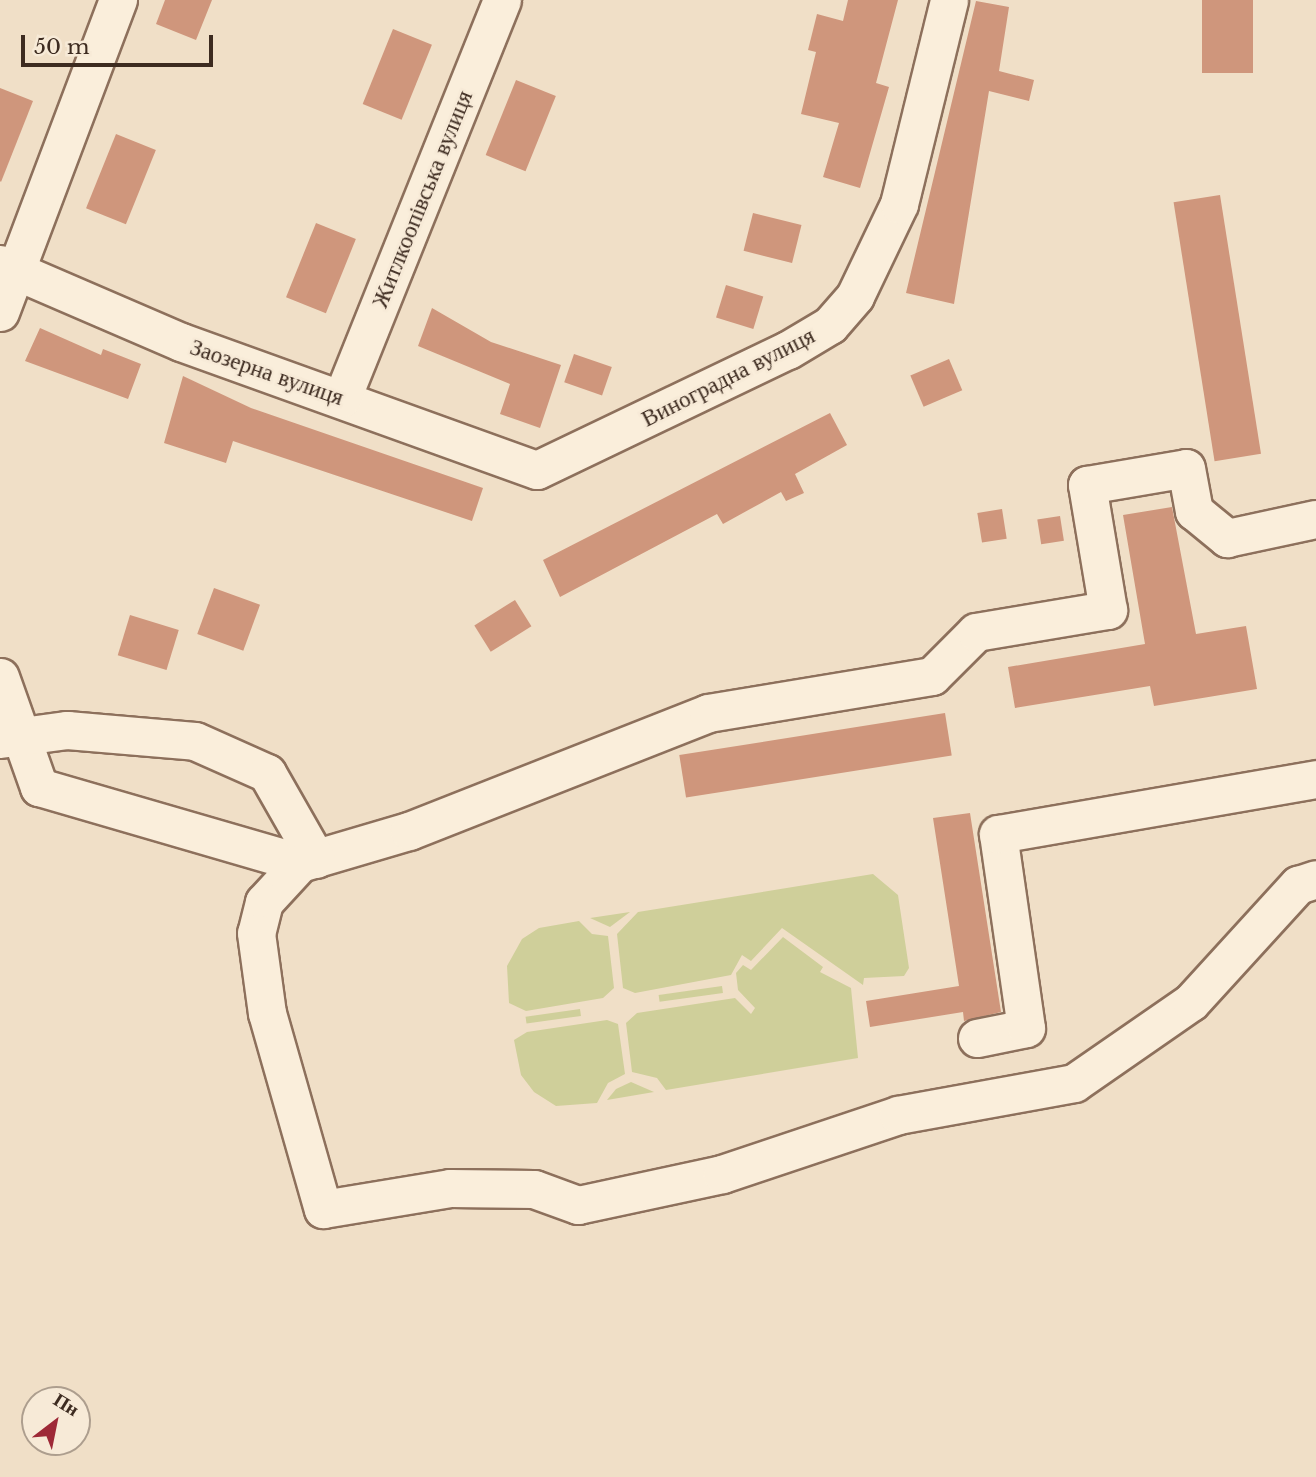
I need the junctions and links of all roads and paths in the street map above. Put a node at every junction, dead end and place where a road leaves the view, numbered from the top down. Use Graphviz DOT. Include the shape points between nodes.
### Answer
graph roads {
  1 [pos="118,0"];
  2 [pos="502,0"];
  3 [pos="948,0"];
  4 [pos="7,267"];
  5 [pos="0,312"];
  6 [pos="342,398"];
  7 [pos="537,470"];
  8 [pos="1316,519"];
  9 [pos="0,677"];
  10 [pos="10,736"];
  11 [pos="1316,779"];
  12 [pos="308,861"];
  13 [pos="1316,879"];
  14 [pos="977,1038"];
  1 -- 4 [label="street"];
  2 -- 6 [label="street, Житлкоопівська вулиця"];
  3 -- 7 [label="street, Виноградна вулиця" via="899,204 855,296 830,325 788,351"];
  4 -- 5 [label="street"];
  4 -- 6 [label="street, Заозерна вулиця" via="181,342"];
  6 -- 7 [label="street, Заозерна вулиця"];
  8 -- 12 [label="street" via="1227,538 1194,511 1186,468 1087,485 1108,610 976,632 932,676 708,713 409,831"];
  9 -- 10 [label="street"];
  10 -- 12 [label="street" via="39,787"];
  10 -- 12 [label="street" via="67,730 195,741 267,773"];
  11 -- 14 [label="street" via="998,834 1026,1028"];
  12 -- 13 [label="street" via="264,902 256,933 267,1013 323,1209 450,1188 534,1189 578,1205 722,1174 898,1115 1074,1083 1191,1002 1298,886"];
}
